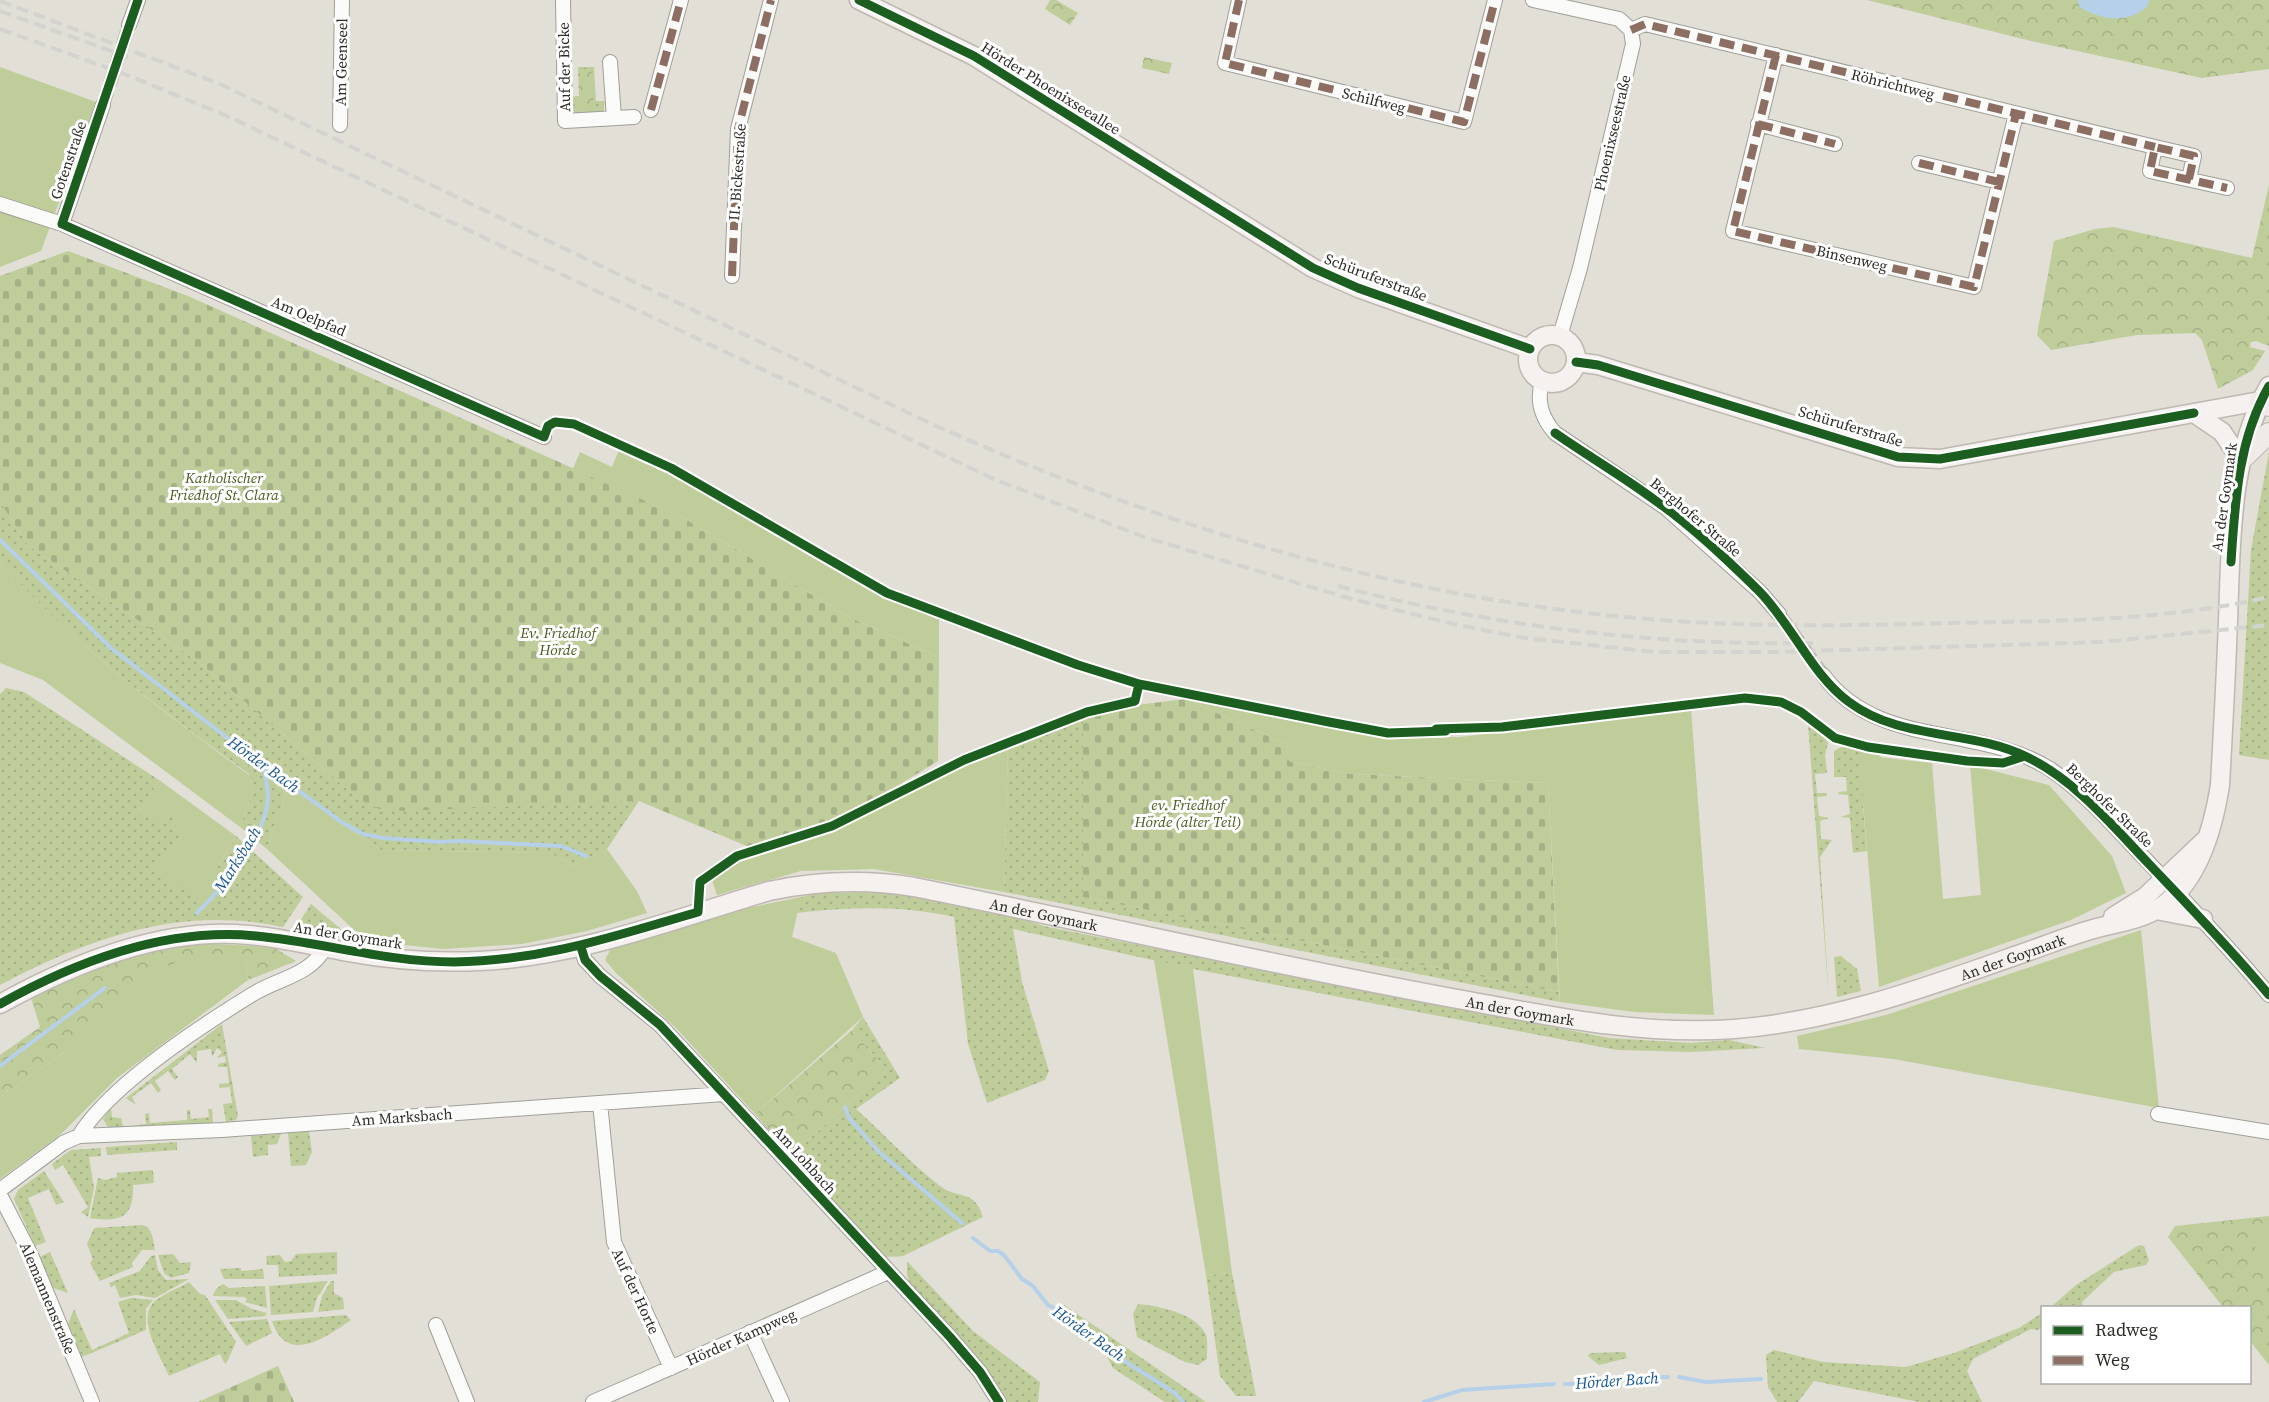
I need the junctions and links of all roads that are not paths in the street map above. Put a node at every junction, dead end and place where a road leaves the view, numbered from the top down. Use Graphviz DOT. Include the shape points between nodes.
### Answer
graph roads {
  1 [pos="138,0"];
  2 [pos="342,0"];
  3 [pos="563,0"];
  4 [pos="681,0"];
  5 [pos="771,0"];
  6 [pos="860,0"];
  7 [pos="1239,0"];
  8 [pos="1495,0"];
  9 [pos="1533,0"];
  10 [pos="129,25"];
  11 [pos="1631,30"];
  12 [pos="1776,56"];
  13 [pos="610,62"];
  14 [pos="103,105"];
  15 [pos="651,110"];
  16 [pos="2016,114"];
  17 [pos="634,117"];
  18 [pos="614,118"];
  19 [pos="1758,124"];
  20 [pos="340,125"];
  21 [pos="1835,144"];
  22 [pos="2155,147"];
  23 [pos="1919,163"];
  24 [pos="2189,179"];
  25 [pos="1999,182"];
  26 [pos="2227,188"];
  27 [pos="0,204"];
  28 [pos="1221,213"];
  29 [pos="62,224"];
  30 [pos="732,276"];
  31 [pos="1560,336"];
  32 [pos="1530,349"];
  33 [pos="1576,362"];
  34 [pos="1542,382"];
  35 [pos="2267,398"];
  36 [pos="2194,413"];
  37 [pos="2269,433"];
  38 [pos="544,437"];
  39 [pos="2241,460"];
  40 [pos="1779,614"];
  41 [pos="1823,675"];
  42 [pos="2170,884"];
  43 [pos="2156,910"];
  44 [pos="2203,919"];
  45 [pos="2092,929"];
  46 [pos="581,947"];
  47 [pos="325,948"];
  48 [pos="2269,995"];
  49 [pos="0,1004"];
  50 [pos="724,1094"];
  51 [pos="600,1103"];
  52 [pos="2158,1114"];
  53 [pos="2269,1132"];
  54 [pos="79,1136"];
  55 [pos="0,1190"];
  56 [pos="0,1195"];
  57 [pos="888,1272"];
  58 [pos="436,1325"];
  59 [pos="750,1332"];
  60 [pos="671,1368"];
  61 [pos="92,1402"];
  62 [pos="467,1402"];
  63 [pos="593,1402"];
  64 [pos="782,1402"];
  65 [pos="999,1402"];
  1 -- 10 [label="street"];
  2 -- 20 [label="street, Am Geenseel"];
  3 -- 18 [label="street, Auf der Bicke" via="565,120"];
  4 -- 15 [label="street"];
  5 -- 30 [label="street, II. Bickestraße" via="738,129"];
  6 -- 28 [label="main road, Hörder Phoenixseeallee" via="974,56"];
  7 -- 8 [label="street, Schilfweg" via="1225,63 1464,122"];
  9 -- 11 [label="street" via="1619,19"];
  11 -- 12 [label="street, Röhrichtweg" via="1645,24"];
  11 -- 31 [label="street, Phoenixseestraße" via="1633,44 1627,71"];
  12 -- 16 [label="street, Röhrichtweg"];
  12 -- 19 [label="street, Binsenweg"];
  13 -- 18 [label="street"];
  14 -- 29 [label="street, Gotenstraße"];
  16 -- 22 [label="street, Röhrichtweg"];
  16 -- 25 [label="street, Binsenweg"];
  17 -- 18 [label="street, Auf der Bicke"];
  19 -- 21 [label="street"];
  19 -- 25 [label="street, Binsenweg" via="1733,231 1974,287"];
  22 -- 24 [label="street, Röhrichtweg" via="2194,156"];
  22 -- 24 [label="street" via="2150,171"];
  23 -- 25 [label="street"];
  24 -- 26 [label="street"];
  27 -- 29 [label="street, Am Oelpfad"];
  28 -- 32 [label="main road, Schüruferstraße" via="1342,282"];
  29 -- 38 [label="street, Am Oelpfad"];
  31 -- 32 [label="main road" via="1539,339"];
  31 -- 33 [label="main road" via="1573,346"];
  32 -- 34 [label="main road" via="1531,371"];
  33 -- 34 [label="main road" via="1564,381"];
  33 -- 36 [label="main road, Schüruferstraße" via="1598,365 1898,457 1923,460"];
  34 -- 40 [label="street, Berghofer Straße" via="1541,408 1545,422 1555,433 1666,508"];
  35 -- 36 [label="main road, Schüruferstraße"];
  35 -- 39 [label="main road, An der Goymark"];
  36 -- 39 [label="main road" via="2222,432"];
  37 -- 39 [label="highway"];
  39 -- 42 [label="main road, An der Goymark" via="2216,812 2207,838"];
  41 -- 42 [label="street, Berghofer Straße" via="1848,702 1884,722 1992,744 2049,769 2075,789"];
  42 -- 43 [label="main road, An der Goymark"];
  42 -- 44 [label="street, Berghofer Straße"];
  42 -- 45 [label="main road, An der Goymark"];
  43 -- 44 [label="main road"];
  43 -- 45 [label="main road, An der Goymark"];
  44 -- 48 [label="street, Berghofer Straße"];
  45 -- 46 [label="main road, An der Goymark" via="1899,997 1834,1015 1740,1029 1660,1031 1610,1026 1358,981 883,882 824,883 769,891"];
  46 -- 47 [label="main road, An der Goymark" via="518,958 452,962 399,960"];
  46 -- 50 [label="street, Am Lohbach" via="585,960 600,976 660,1025"];
  47 -- 49 [label="main road, An der Goymark" via="237,934 168,938 105,957"];
  47 -- 54 [label="street, Am Marksbach" via="318,960 299,974 256,993 188,1037 112,1096 88,1120"];
  50 -- 51 [label="street, Am Marksbach"];
  50 -- 57 [label="street, Am Lohbach"];
  51 -- 54 [label="street, Am Marksbach" via="222,1130"];
  51 -- 60 [label="street, Auf der Horte" via="614,1242"];
  52 -- 53 [label="street"];
  54 -- 55 [label="street, Am Marksbach" via="63,1143"];
  56 -- 61 [label="street, Alemannenstraße" via="31,1255"];
  57 -- 59 [label="street, Hörder Kampweg"];
  57 -- 65 [label="street, Am Lohbach" via="980,1372"];
  58 -- 62 [label="street"];
  59 -- 60 [label="street, Hörder Kampweg"];
  59 -- 64 [label="street"];
  60 -- 63 [label="street, Hörder Kampweg"];
}
